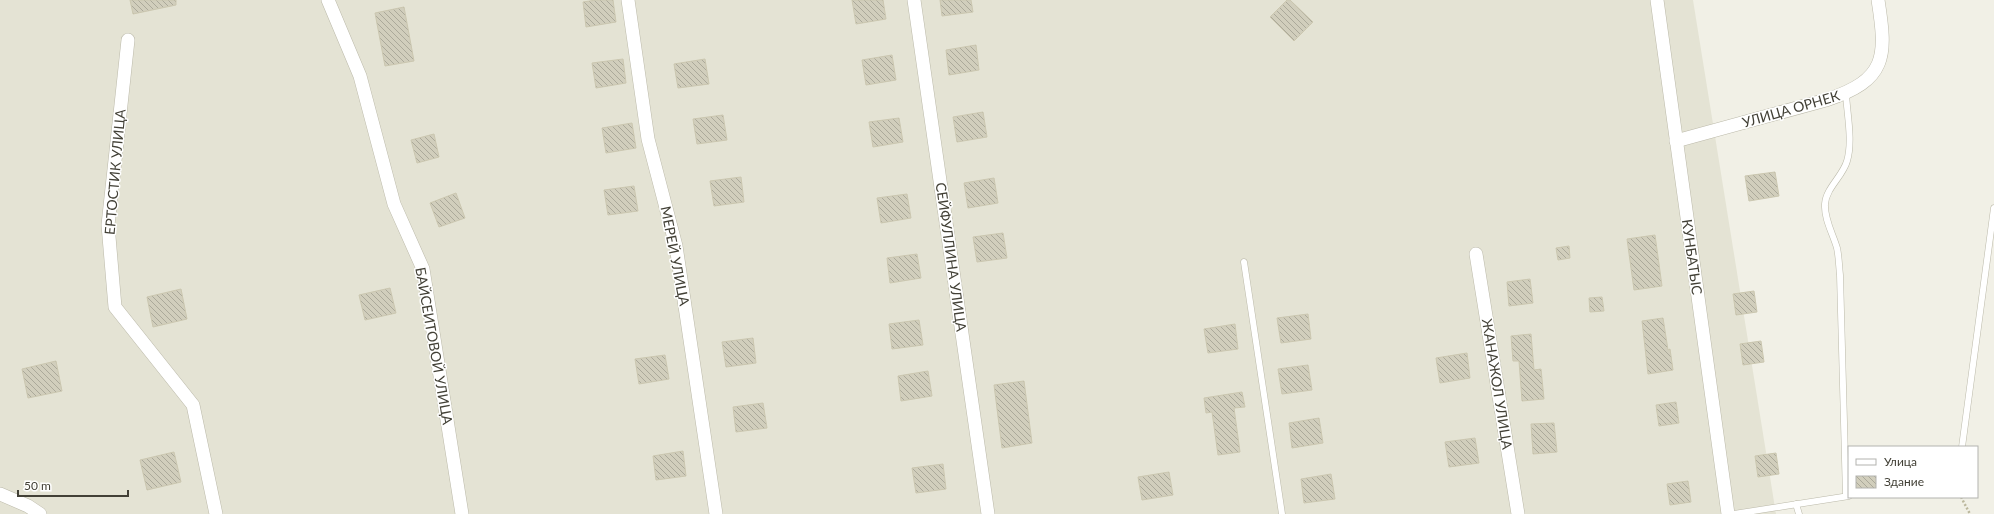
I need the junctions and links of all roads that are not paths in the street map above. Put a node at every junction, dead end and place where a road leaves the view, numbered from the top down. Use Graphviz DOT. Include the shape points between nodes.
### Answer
graph roads {
  1 [pos="328,0"];
  2 [pos="628,0"];
  3 [pos="914,0"];
  4 [pos="1657,0"];
  5 [pos="1878,0"];
  6 [pos="128,40"];
  7 [pos="1846,94"];
  8 [pos="1676,141"];
  9 [pos="1994,208"];
  10 [pos="1476,254"];
  11 [pos="1244,262"];
  12 [pos="1962,446"];
  13 [pos="0,494"];
  14 [pos="1847,496"];
  15 [pos="1796,504"];
  16 [pos="40,514"];
  17 [pos="216,514"];
  18 [pos="462,514"];
  19 [pos="716,514"];
  20 [pos="988,514"];
  21 [pos="1282,514"];
  22 [pos="1518,514"];
  23 [pos="1728,514"];
  24 [pos="1734,514"];
  25 [pos="1799,514"];
  1 -- 18 [label="street, БАЙСЕИТОВОЙ УЛИЦА" via="360,76 394,204 423,269"];
  2 -- 19 [label="street, МЕРЕЙ УЛИЦА" via="648,139 676,246"];
  3 -- 20 [label="street, СЕЙФУЛЛИНА УЛИЦА"];
  4 -- 8 [label="street, КУНБАТЫС"];
  5 -- 7 [label="street, УЛИЦА ОРНЕК" via="1882,53 1876,69 1864,83"];
  6 -- 17 [label="street, ЕРТОСТИК УЛИЦА" via="108,225 115,307 193,405"];
  7 -- 8 [label="street, УЛИЦА ОРНЕК"];
  7 -- 14 [label="lane" via="1849,141 1847,160 1825,203 1837,249 1840,275"];
  8 -- 23 [label="street, КУНБАТЫС"];
  9 -- 12 [label="lane"];
  10 -- 22 [label="street, ЖАНАЖОЛ УЛИЦА"];
  11 -- 21 [label="lane"];
  13 -- 16 [label="street"];
  14 -- 15 [label="lane"];
  15 -- 24 [label="lane"];
  15 -- 25 [label="lane"];
}
